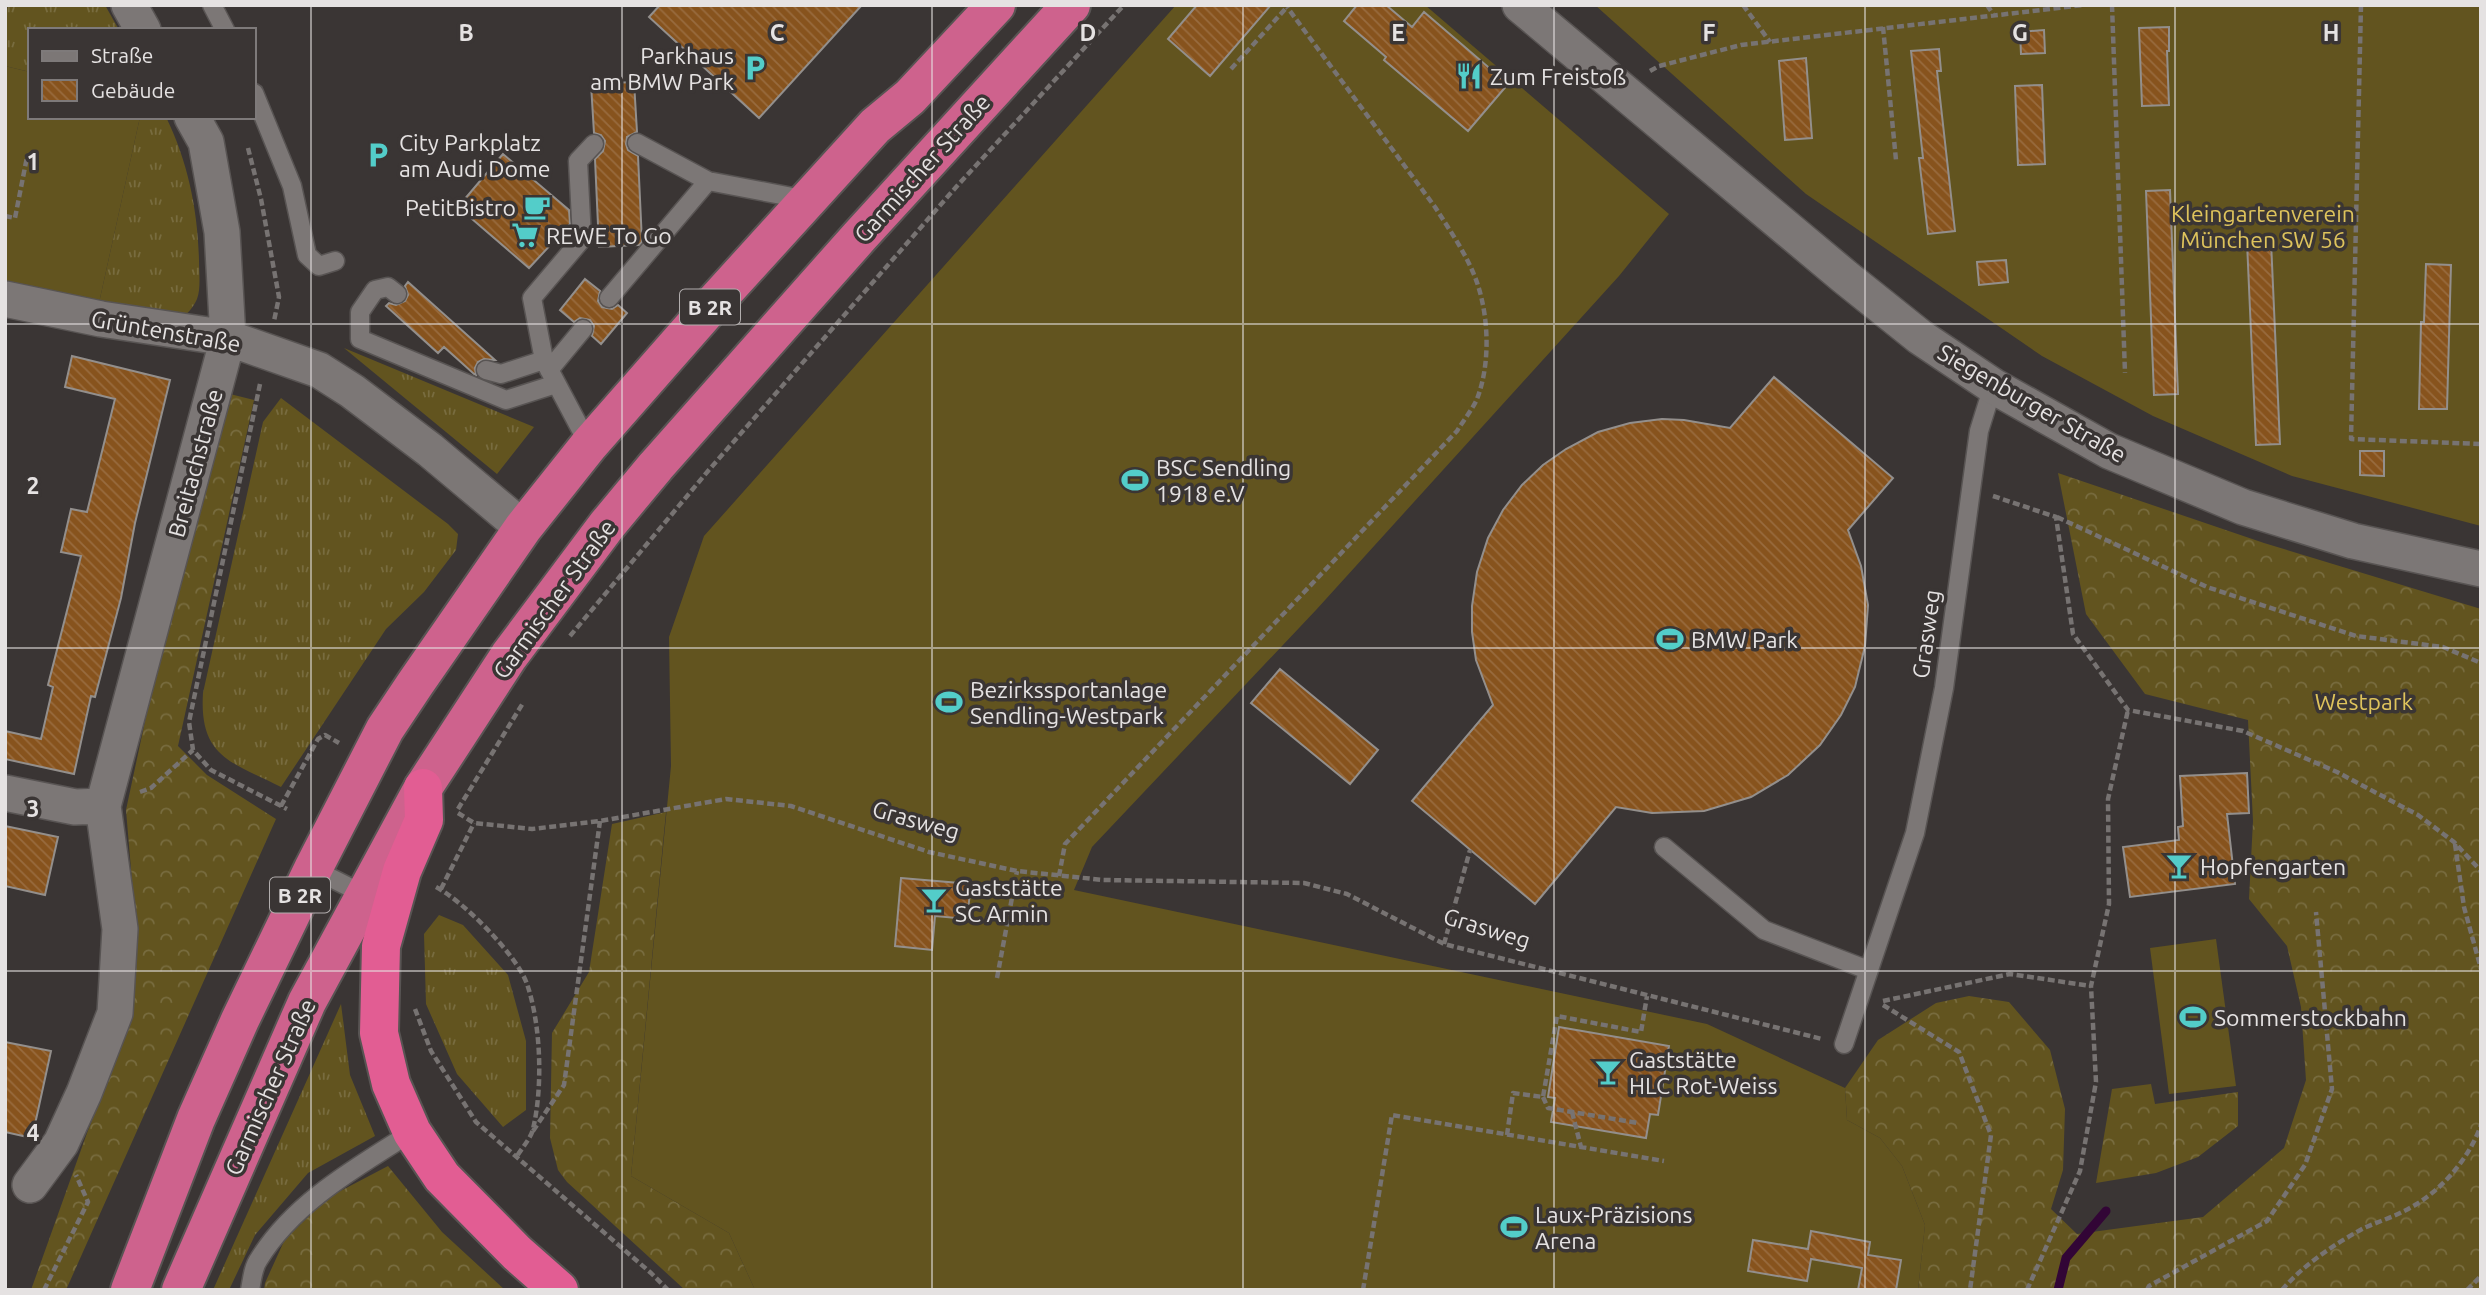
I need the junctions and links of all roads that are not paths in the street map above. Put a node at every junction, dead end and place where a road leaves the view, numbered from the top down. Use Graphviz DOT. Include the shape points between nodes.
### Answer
graph roads {
  1 [pos="129,5"];
  2 [pos="212,5"];
  3 [pos="996,5"];
  4 [pos="1071,5"];
  5 [pos="1520,5"];
  6 [pos="142,28"];
  7 [pos="224,28"];
  8 [pos="256,98"];
  9 [pos="193,119"];
  10 [pos="637,143"];
  11 [pos="594,144"];
  12 [pos="708,181"];
  13 [pos="808,200"];
  14 [pos="335,261"];
  15 [pos="397,294"];
  16 [pos="609,298"];
  17 [pos="5,299"];
  18 [pos="583,329"];
  19 [pos="228,338"];
  20 [pos="485,370"];
  21 [pos="550,372"];
  22 [pos="1993,386"];
  23 [pos="589,444"];
  24 [pos="523,528"];
  25 [pos="2481,569"];
  26 [pos="423,788"];
  27 [pos="5,793"];
  28 [pos="103,806"];
  29 [pos="1664,847"];
  30 [pos="313,869"];
  31 [pos="365,895"];
  32 [pos="1868,970"];
  33 [pos="1844,1044"];
  34 [pos="412,1132"];
  35 [pos="30,1185"];
  36 [pos="130,1290"];
  37 [pos="181,1290"];
  38 [pos="250,1290"];
  39 [pos="559,1290"];
  1 -- 6 [label="street"];
  2 -- 7 [label="lane"];
  3 -- 13 [label="highway, B 2R"];
  4 -- 26 [label="highway, Garmischer Straße / B 2R" via="631,495 509,656"];
  5 -- 22 [label="street, Siegenburger Straße" via="1877,303"];
  8 -- 14 [label="lane" via="292,186 307,255 319,266"];
  9 -- 19 [label="street, Breitachstraße" via="206,142 222,232"];
  10 -- 12 [label="lane"];
  11 -- 21 [label="lane" via="578,161 582,239 532,298"];
  12 -- 13 [label="lane"];
  12 -- 16 [label="lane"];
  13 -- 23 [label="highway, B 2R"];
  15 -- 21 [label="lane" via="388,287 375,290 360,312 360,339 506,400"];
  17 -- 19 [label="street, Grüntenstraße"];
  18 -- 21 [label="lane"];
  19 -- 24 [label="street, Grüntenstraße" via="319,370 352,391"];
  19 -- 28 [label="street, Breitachstraße"];
  20 -- 21 [label="lane" via="501,374"];
  21 -- 23 [label="lane"];
  22 -- 25 [label="street, Siegenburger Straße" via="2109,450 2244,507 2353,541"];
  22 -- 32 [label="lane, Grasweg" via="1979,432 1944,688 1915,833"];
  23 -- 24 [label="highway, B 2R"];
  24 -- 30 [label="highway, B 2R" via="385,729"];
  26 -- 31 [label="highway, Garmischer Straße / B 2R"];
  26 -- 34 [label="highway" via="424,820 402,871 381,946 379,997 379,1033 391,1084"];
  27 -- 28 [label="street" via="75,807"];
  28 -- 35 [label="street" via="120,929 115,1013 61,1143"];
  29 -- 32 [label="lane" via="1764,930"];
  30 -- 31 [label="lane"];
  30 -- 36 [label="highway, B 2R" via="196,1119"];
  31 -- 37 [label="highway, Garmischer Straße / B 2R" via="307,1002"];
  32 -- 33 [label="lane, Grasweg"];
  34 -- 38 [label="lane" via="297,1210 257,1261"];
  34 -- 39 [label="highway" via="442,1177"];
}
